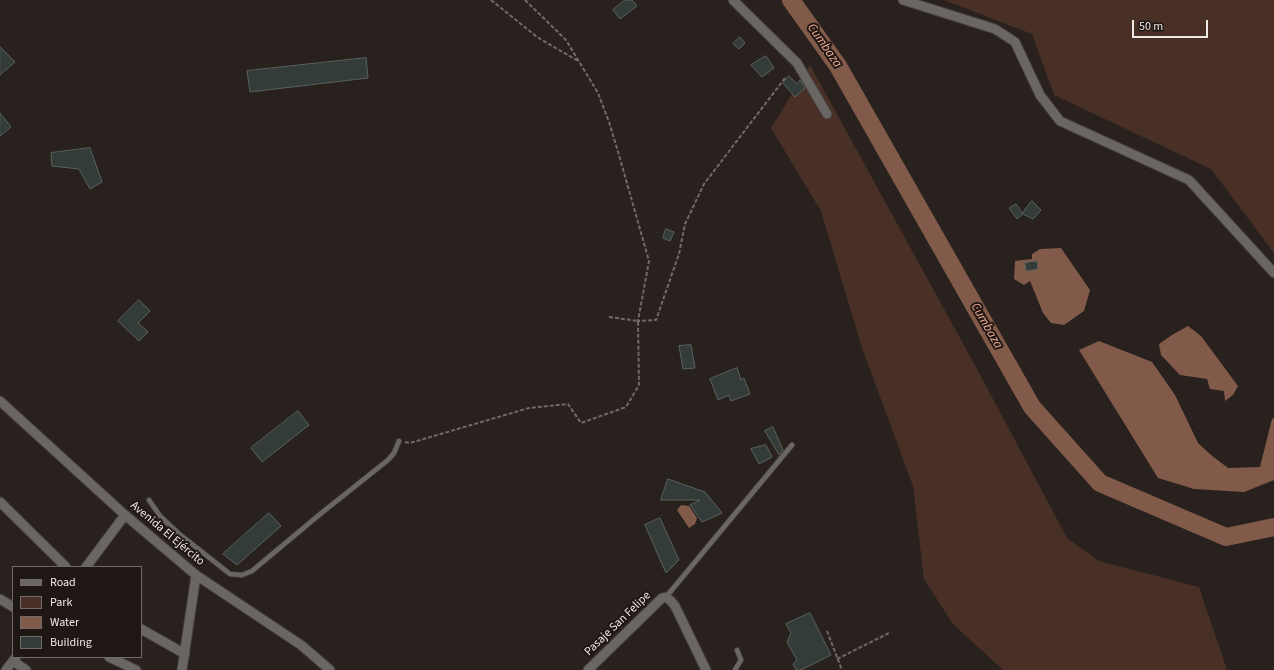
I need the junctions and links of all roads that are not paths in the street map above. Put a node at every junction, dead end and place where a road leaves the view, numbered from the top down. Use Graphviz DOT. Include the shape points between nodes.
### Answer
graph roads {
  1 [pos="733,0"];
  2 [pos="903,0"];
  3 [pos="827,114"];
  4 [pos="1274,273"];
  5 [pos="1,403"];
  6 [pos="399,441"];
  7 [pos="792,445"];
  8 [pos="149,500"];
  9 [pos="0,502"];
  10 [pos="125,515"];
  11 [pos="65,566"];
  12 [pos="87,566"];
  13 [pos="196,575"];
  14 [pos="666,597"];
  15 [pos="0,599"];
  16 [pos="12,606"];
  17 [pos="142,629"];
  18 [pos="737,650"];
  19 [pos="185,654"];
  20 [pos="111,658"];
  21 [pos="15,659"];
  22 [pos="6,670"];
  23 [pos="26,670"];
  24 [pos="136,670"];
  25 [pos="182,670"];
  26 [pos="330,670"];
  27 [pos="588,670"];
  28 [pos="706,670"];
  29 [pos="735,670"];
  1 -- 3 [label="street" via="797,63"];
  2 -- 4 [label="street" via="995,29 1015,42 1040,95 1060,121 1189,180"];
  5 -- 10 [label="street, Avenida El Ejército"];
  6 -- 8 [label="lane" via="388,460 252,571 242,576 230,574 196,549 160,516"];
  7 -- 14 [label="lane"];
  9 -- 11 [label="street"];
  10 -- 12 [label="street"];
  10 -- 13 [label="street, Avenida El Ejército"];
  13 -- 19 [label="street"];
  13 -- 26 [label="street, Avenida El Ejército" via="301,645"];
  14 -- 27 [label="street, Pasaje San Felipe" via="662,598"];
  14 -- 28 [label="street" via="675,606"];
  15 -- 16 [label="street"];
  17 -- 19 [label="street"];
  18 -- 29 [label="lane" via="741,660"];
  19 -- 25 [label="street"];
  20 -- 24 [label="street"];
  21 -- 22 [label="street"];
  21 -- 23 [label="street"];
}
